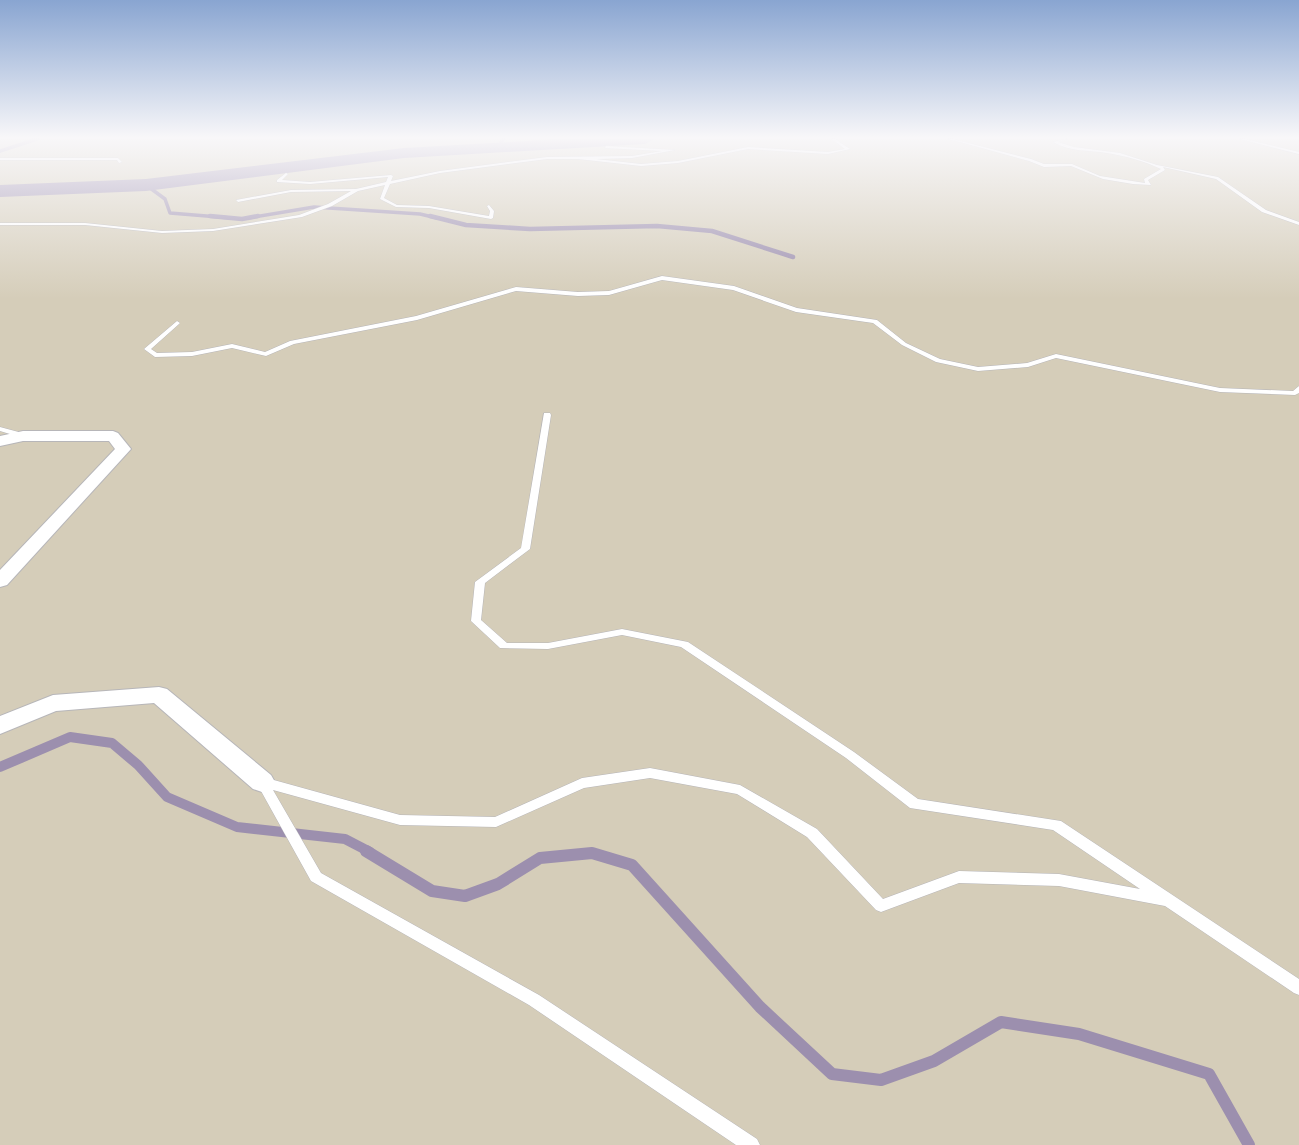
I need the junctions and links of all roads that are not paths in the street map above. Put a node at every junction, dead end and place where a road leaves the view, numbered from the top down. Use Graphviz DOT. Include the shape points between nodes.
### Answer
graph roads {
  1 [pos="283,192"];
  2 [pos="353,192"];
  3 [pos="384,192"];
  4 [pos="1238,192"];
  5 [pos="237,201"];
  6 [pos="489,206"];
  7 [pos="1299,224"];
  8 [pos="0,225"];
  9 [pos="177,323"];
  10 [pos="1299,387"];
  11 [pos="547,415"];
  12 [pos="0,429"];
  13 [pos="23,436"];
  14 [pos="0,441"];
  15 [pos="0,581"];
  16 [pos="0,726"];
  17 [pos="262,782"];
  18 [pos="1168,900"];
  19 [pos="1299,988"];
  20 [pos="751,1145"];
  1 -- 5 [label="lane"];
  2 -- 8 [label="lane" via="300,216 213,230"];
  3 -- 6 [label="lane" via="382,199 397,206 491,218"];
  4 -- 7 [label="lane" via="1264,211"];
  9 -- 10 [label="lane" via="146,349 167,355 232,346 266,354 292,342 417,318 516,289 609,293 662,278 734,288 796,310 875,321 938,362 978,369 1028,365 1056,356 1220,390 1295,393"];
  11 -- 18 [label="lane" via="525,549 480,582 476,621 504,646 548,646 622,632 684,644 915,804 1056,825"];
  12 -- 13 [label="lane"];
  13 -- 14 [label="street"];
  13 -- 15 [label="street" via="113,436 123,449"];
  16 -- 17 [label="street" via="53,704 159,695"];
  17 -- 18 [label="lane" via="400,820 496,822 582,783 650,773 740,790 812,833 881,906 959,877 1059,880"];
  17 -- 20 [label="lane" via="316,877 534,1000"];
  18 -- 19 [label="lane"];
}
